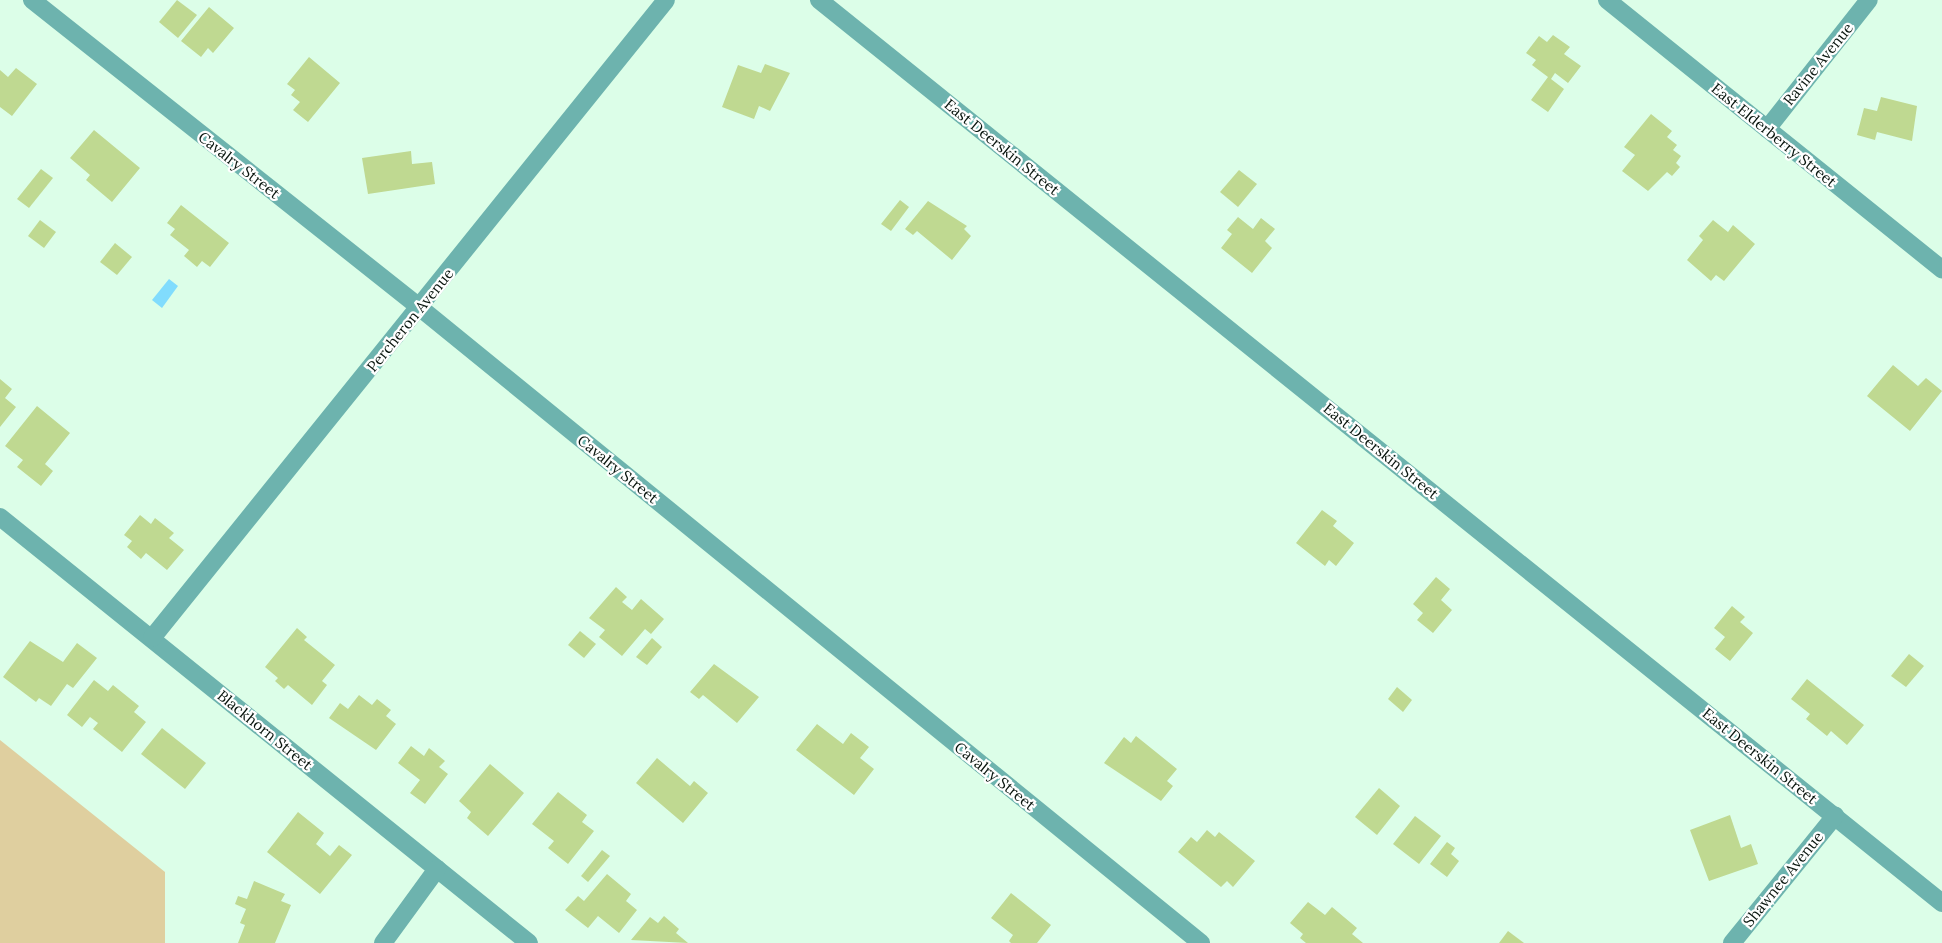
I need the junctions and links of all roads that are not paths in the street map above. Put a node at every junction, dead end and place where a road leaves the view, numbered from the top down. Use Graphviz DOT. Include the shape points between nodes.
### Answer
graph roads {
  1 [pos="32,0"];
  2 [pos="666,0"];
  3 [pos="819,0"];
  4 [pos="1607,0"];
  5 [pos="1869,0"];
  6 [pos="1767,129"];
  7 [pos="1942,269"];
  8 [pos="419,307"];
  9 [pos="0,517"];
  10 [pos="152,638"];
  11 [pos="1834,816"];
  12 [pos="437,869"];
  13 [pos="1942,903"];
  14 [pos="383,943"];
  15 [pos="530,943"];
  16 [pos="1201,943"];
  17 [pos="1732,943"];
  1 -- 8 [label="street, Cavalry Street"];
  2 -- 8 [label="street, Percheron Avenue"];
  3 -- 11 [label="street, East Deerskin Street"];
  4 -- 6 [label="street, East Elderberry Street"];
  5 -- 6 [label="street, Ravine Avenue"];
  6 -- 7 [label="street, East Elderberry Street"];
  8 -- 10 [label="street, Percheron Avenue"];
  8 -- 16 [label="street, Cavalry Street"];
  9 -- 10 [label="street, Blackhorn Street"];
  10 -- 12 [label="street, Blackhorn Street"];
  11 -- 13 [label="street, East Deerskin Street"];
  11 -- 17 [label="street, Shawnee Avenue"];
  12 -- 14 [label="street"];
  12 -- 15 [label="street, Blackhorn Street"];
}
